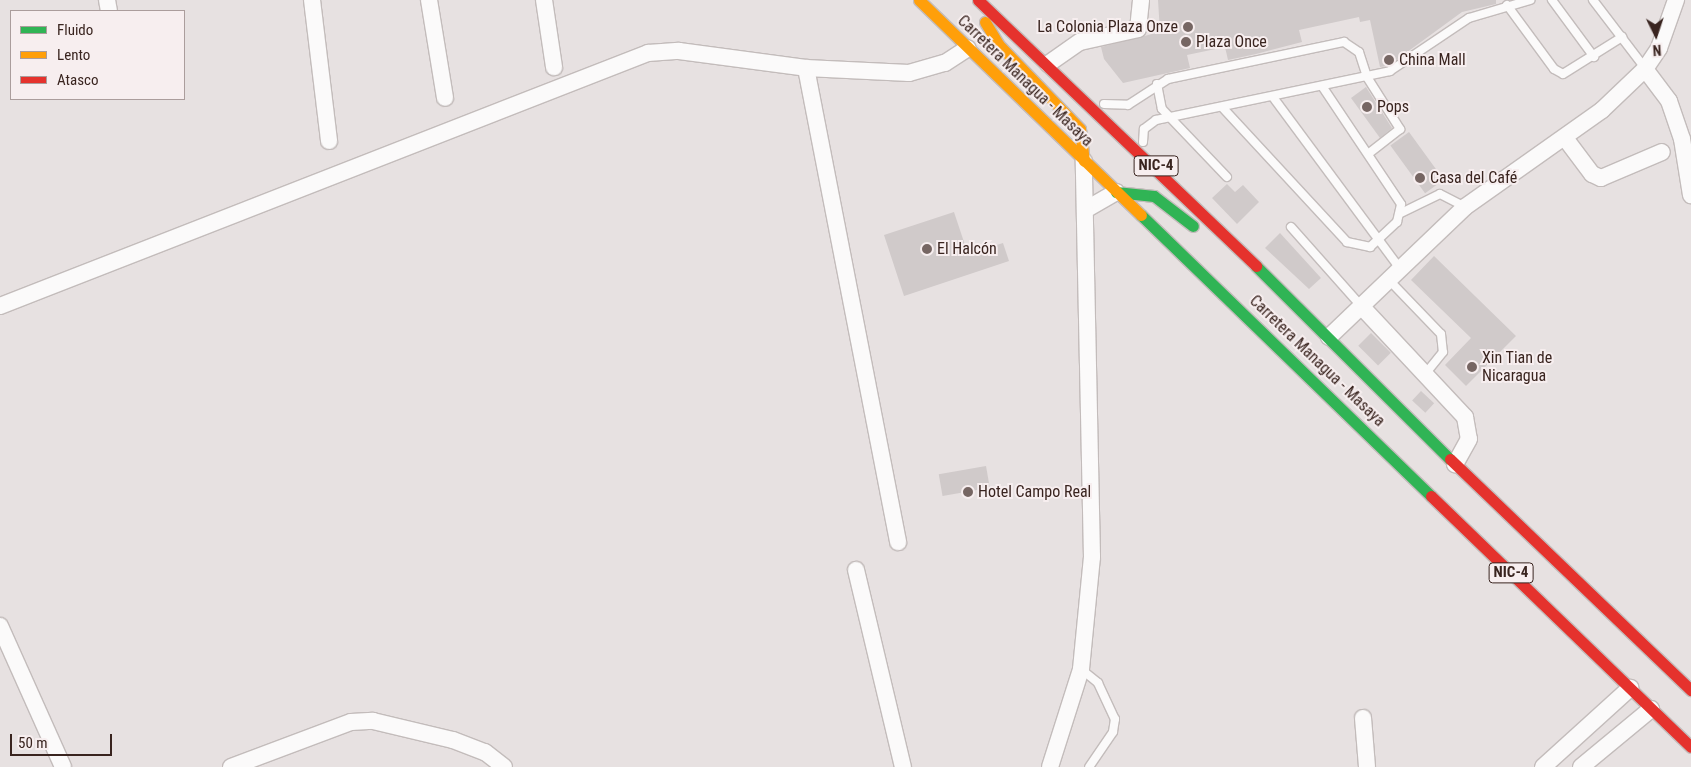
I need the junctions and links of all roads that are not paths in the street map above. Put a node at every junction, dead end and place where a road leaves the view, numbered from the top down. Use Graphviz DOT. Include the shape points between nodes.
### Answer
graph roads {
  1 [pos="312,0"];
  2 [pos="429,0"];
  3 [pos="544,0"];
  4 [pos="919,0"];
  5 [pos="971,0"];
  6 [pos="978,0"];
  7 [pos="1141,0"];
  8 [pos="1530,0"];
  9 [pos="1552,0"];
  10 [pos="1594,0"];
  11 [pos="1676,0"];
  12 [pos="1507,6"];
  13 [pos="1622,37"];
  14 [pos="968,48"];
  15 [pos="1594,57"];
  16 [pos="1048,64"];
  17 [pos="554,67"];
  18 [pos="806,68"];
  19 [pos="1645,69"];
  20 [pos="1367,77"];
  21 [pos="1157,84"];
  22 [pos="1322,86"];
  23 [pos="1273,97"];
  24 [pos="445,98"];
  25 [pos="1087,101"];
  26 [pos="1222,107"];
  27 [pos="1170,117"];
  28 [pos="1565,138"];
  29 [pos="329,141"];
  30 [pos="1662,152"];
  31 [pos="1369,153"];
  32 [pos="1144,154"];
  33 [pos="1084,161"];
  34 [pos="1227,177"];
  35 [pos="1116,192"];
  36 [pos="1691,195"];
  37 [pos="1464,207"];
  38 [pos="1085,210"];
  39 [pos="1401,213"];
  40 [pos="1291,228"];
  41 [pos="1202,234"];
  42 [pos="1380,241"];
  43 [pos="1222,253"];
  44 [pos="1399,267"];
  45 [pos="1388,278"];
  46 [pos="0,306"];
  47 [pos="1362,306"];
  48 [pos="1325,334"];
  49 [pos="1425,374"];
  50 [pos="1393,456"];
  51 [pos="1407,456"];
  52 [pos="1446,465"];
  53 [pos="1444,509"];
  54 [pos="898,542"];
  55 [pos="856,570"];
  56 [pos="0,626"];
  57 [pos="1081,669"];
  58 [pos="1630,688"];
  59 [pos="1691,690"];
  60 [pos="1651,709"];
  61 [pos="1363,718"];
  62 [pos="1691,747"];
  63 [pos="63,767"];
  64 [pos="231,767"];
  65 [pos="504,767"];
  66 [pos="903,767"];
  67 [pos="1050,767"];
  68 [pos="1089,767"];
  69 [pos="1368,767"];
  70 [pos="1543,767"];
  71 [pos="1580,767"];
  1 -- 29 [label="street"];
  2 -- 24 [label="street"];
  3 -- 17 [label="street"];
  4 -- 14 [label="highway, Carretera Managua - Masaya / NIC-4"];
  5 -- 33 [label="highway" via="998,44 1080,129"];
  6 -- 16 [label="highway, Carretera Managua - Masaya / NIC-4"];
  7 -- 16 [label="street" via="1138,29 1080,42"];
  8 -- 12 [label="lane"];
  9 -- 15 [label="lane"];
  10 -- 13 [label="lane"];
  11 -- 19 [label="street" via="1663,40"];
  12 -- 15 [label="lane" via="1554,69 1563,74 1573,71"];
  12 -- 20 [label="lane" via="1470,18 1405,64"];
  13 -- 15 [label="lane"];
  13 -- 19 [label="lane"];
  14 -- 18 [label="street" via="944,63 909,73"];
  14 -- 33 [label="highway, Carretera Managua - Masaya / NIC-4"];
  16 -- 25 [label="highway, Carretera Managua - Masaya / NIC-4"];
  18 -- 46 [label="street" via="679,51 648,53"];
  18 -- 54 [label="street"];
  19 -- 28 [label="street" via="1602,110"];
  19 -- 36 [label="street" via="1669,102 1682,139"];
  20 -- 21 [label="lane" via="1359,52 1344,42"];
  20 -- 22 [label="lane"];
  20 -- 31 [label="lane" via="1400,129"];
  21 -- 25 [label="lane" via="1128,105"];
  21 -- 27 [label="lane" via="1159,103"];
  22 -- 23 [label="lane"];
  22 -- 31 [label="lane"];
  23 -- 26 [label="lane"];
  23 -- 42 [label="lane"];
  25 -- 32 [label="highway, Carretera Managua - Masaya / NIC-4"];
  26 -- 27 [label="lane"];
  26 -- 42 [label="lane" via="1347,242 1362,248"];
  27 -- 32 [label="lane" via="1144,129"];
  27 -- 34 [label="lane"];
  28 -- 30 [label="street" via="1592,174 1601,178"];
  28 -- 37 [label="street"];
  31 -- 39 [label="lane" via="1397,193"];
  32 -- 48 [label="highway, Carretera Managua - Masaya / NIC-4"];
  33 -- 35 [label="highway, Carretera Managua - Masaya / NIC-4"];
  33 -- 38 [label="street"];
  35 -- 38 [label="street"];
  35 -- 41 [label="highway" via="1154,196"];
  35 -- 50 [label="highway, Carretera Managua - Masaya / NIC-4"];
  37 -- 39 [label="lane" via="1440,194"];
  37 -- 44 [label="street"];
  38 -- 57 [label="street" via="1092,557"];
  39 -- 42 [label="lane"];
  40 -- 47 [label="lane"];
  42 -- 44 [label="lane"];
  43 -- 48 [label="highway" via="1279,306"];
  44 -- 45 [label="street"];
  45 -- 47 [label="street"];
  45 -- 49 [label="lane" via="1441,334 1442,352"];
  47 -- 48 [label="street"];
  47 -- 49 [label="street"];
  48 -- 52 [label="highway, Carretera Managua - Masaya / NIC-4"];
  49 -- 52 [label="street" via="1470,428"];
  50 -- 51 [label="highway"];
  50 -- 53 [label="highway, Carretera Managua - Masaya / NIC-4"];
  52 -- 53 [label="highway"];
  52 -- 59 [label="highway, Carretera Managua - Masaya / NIC-4"];
  53 -- 58 [label="highway, Carretera Managua - Masaya / NIC-4"];
  55 -- 66 [label="street"];
  56 -- 63 [label="street"];
  57 -- 67 [label="street"];
  57 -- 68 [label="lane" via="1098,683 1115,719 1113,732"];
  58 -- 60 [label="highway, Carretera Managua - Masaya / NIC-4"];
  58 -- 70 [label="street"];
  60 -- 62 [label="highway, Carretera Managua - Masaya / NIC-4"];
  60 -- 71 [label="street"];
  61 -- 69 [label="street"];
  64 -- 65 [label="street" via="351,722 373,721 453,740 485,752"];
}
